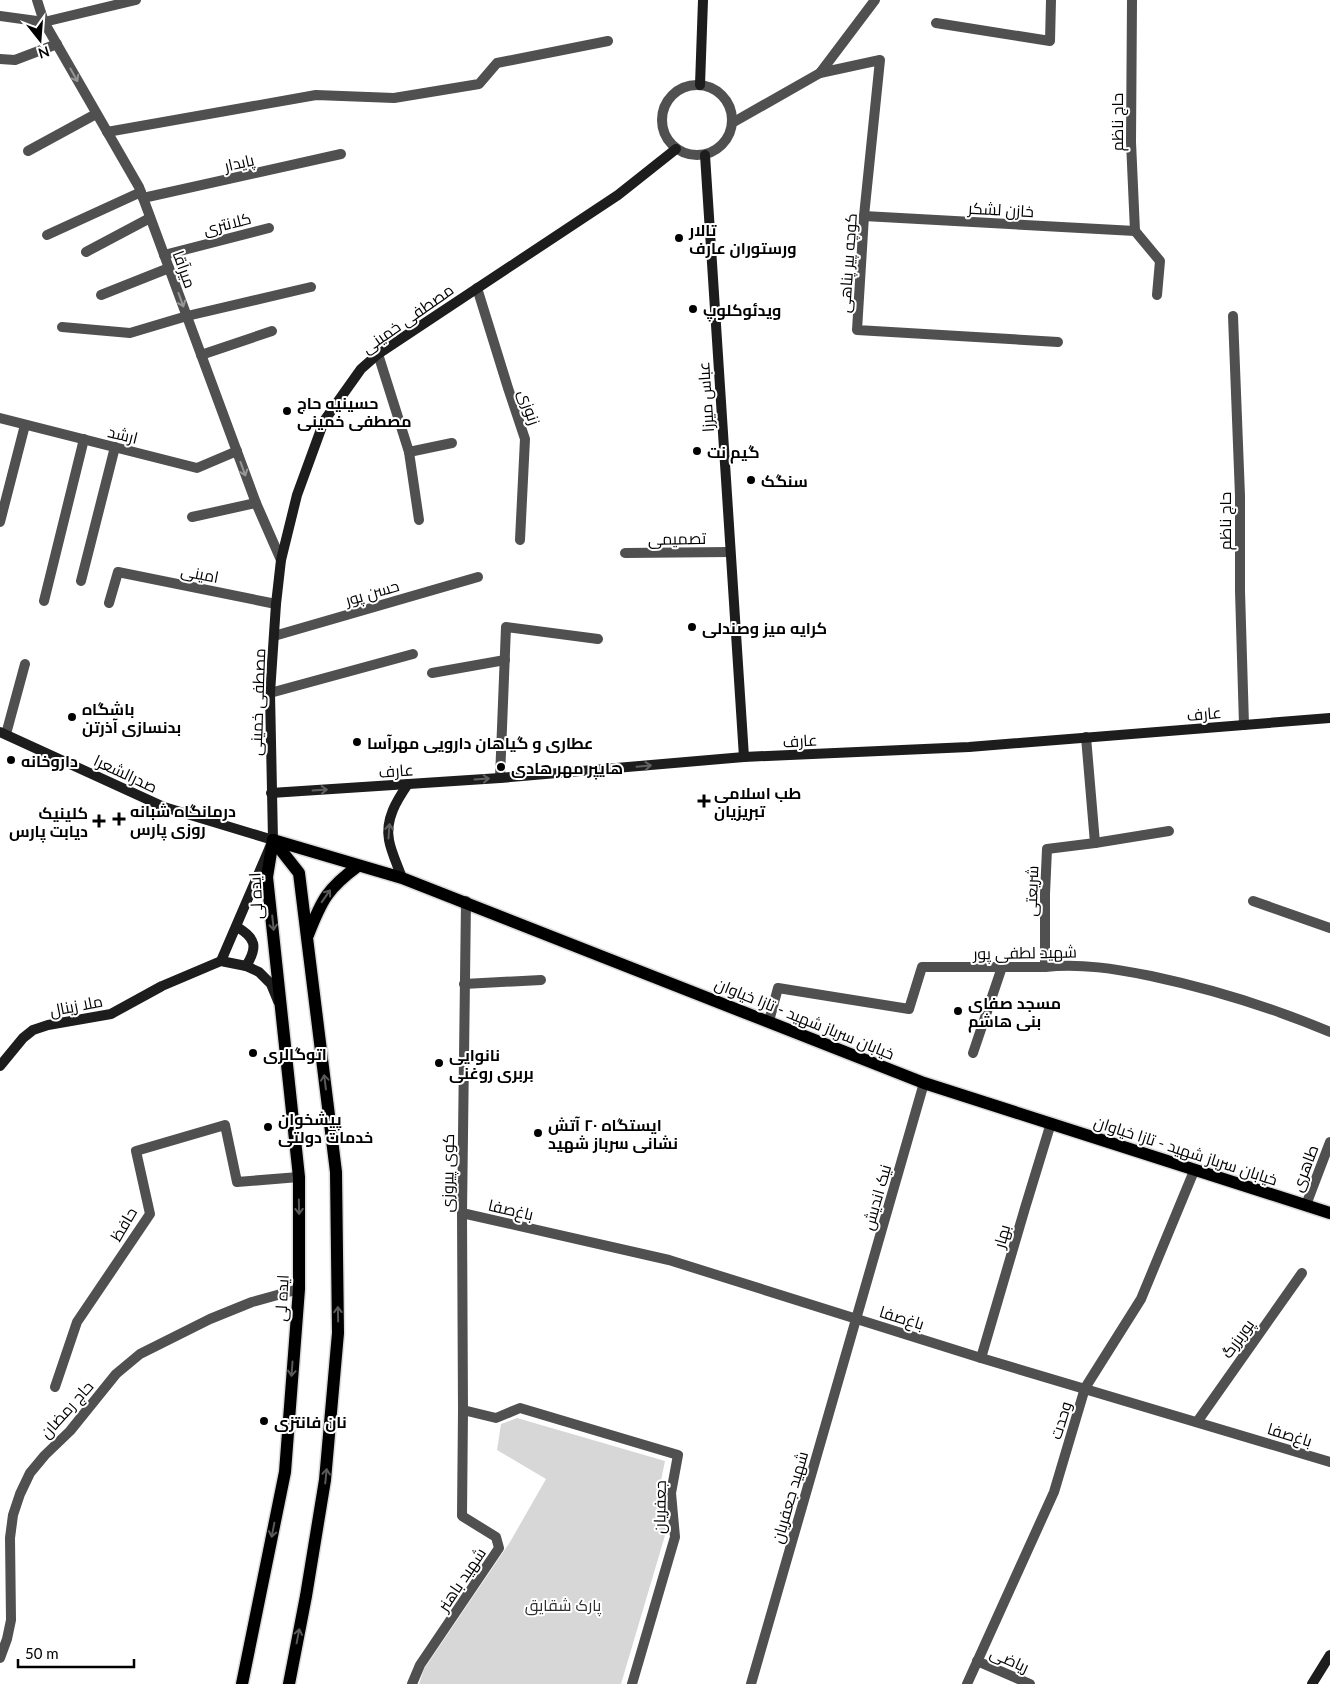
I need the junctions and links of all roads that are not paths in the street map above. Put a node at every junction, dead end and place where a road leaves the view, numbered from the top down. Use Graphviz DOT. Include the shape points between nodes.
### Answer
graph roads {
  1 [pos="37,0"];
  2 [pos="136,0"];
  3 [pos="703,0"];
  4 [pos="875,0"];
  5 [pos="1051,0"];
  6 [pos="1132,0"];
  7 [pos="0,16"];
  8 [pos="44,22"];
  9 [pos="936,23"];
  10 [pos="608,41"];
  11 [pos="57,44"];
  12 [pos="0,59"];
  13 [pos="820,73"];
  14 [pos="700,85"];
  15 [pos="96,114"];
  16 [pos="732,123"];
  17 [pos="107,132"];
  18 [pos="676,149"];
  19 [pos="28,151"];
  20 [pos="341,154"];
  21 [pos="705,155"];
  22 [pos="142,195"];
  23 [pos="864,216"];
  24 [pos="150,218"];
  25 [pos="269,228"];
  26 [pos="1135,232"];
  27 [pos="46,235"];
  28 [pos="86,252"];
  29 [pos="164,255"];
  30 [pos="169,268"];
  31 [pos="311,287"];
  32 [pos="477,288"];
  33 [pos="101,295"];
  34 [pos="1157,295"];
  35 [pos="187,316"];
  36 [pos="1233,316"];
  37 [pos="62,327"];
  38 [pos="272,331"];
  39 [pos="1058,342"];
  40 [pos="378,354"];
  41 [pos="201,355"];
  42 [pos="0,418"];
  43 [pos="25,424"];
  44 [pos="84,439"];
  45 [pos="452,443"];
  46 [pos="115,447"];
  47 [pos="237,451"];
  48 [pos="409,452"];
  49 [pos="256,503"];
  50 [pos="192,517"];
  51 [pos="419,520"];
  52 [pos="0,522"];
  53 [pos="520,540"];
  54 [pos="730,552"];
  55 [pos="625,553"];
  56 [pos="281,560"];
  57 [pos="478,577"];
  58 [pos="81,581"];
  59 [pos="44,601"];
  60 [pos="109,603"];
  61 [pos="276,604"];
  62 [pos="274,636"];
  63 [pos="598,639"];
  64 [pos="413,654"];
  65 [pos="505,660"];
  66 [pos="25,664"];
  67 [pos="432,673"];
  68 [pos="270,692"];
  69 [pos="1330,718"];
  70 [pos="1244,725"];
  71 [pos="3,733"];
  72 [pos="1086,737"];
  73 [pos="744,757"];
  74 [pos="500,778"];
  75 [pos="408,784"];
  76 [pos="271,794"];
  77 [pos="1169,831"];
  78 [pos="272,840"];
  79 [pos="1095,843"];
  80 [pos="358,866"];
  81 [pos="402,878"];
  82 [pos="466,901"];
  83 [pos="1253,902"];
  84 [pos="237,927"];
  85 [pos="1330,928"];
  86 [pos="308,937"];
  87 [pos="221,961"];
  88 [pos="246,966"];
  89 [pos="1002,967"];
  90 [pos="1045,967"];
  91 [pos="541,980"];
  92 [pos="464,984"];
  93 [pos="282,1012"];
  94 [pos="769,1021"];
  95 [pos="1330,1032"];
  96 [pos="973,1053"];
  97 [pos="0,1066"];
  98 [pos="924,1083"];
  99 [pos="1052,1123"];
  100 [pos="1330,1142"];
  101 [pos="1194,1171"];
  102 [pos="299,1177"];
  103 [pos="1306,1205"];
  104 [pos="462,1213"];
  105 [pos="1330,1213"];
  106 [pos="1302,1273"];
  107 [pos="299,1289"];
  108 [pos="857,1319"];
  109 [pos="981,1358"];
  110 [pos="55,1387"];
  111 [pos="1085,1388"];
  112 [pos="463,1410"];
  113 [pos="1197,1422"];
  114 [pos="1330,1462"];
  115 [pos="1330,1655"];
  116 [pos="0,1658"];
  117 [pos="977,1660"];
  118 [pos="242,1684"];
  119 [pos="289,1684"];
  120 [pos="412,1684"];
  121 [pos="632,1684"];
  122 [pos="751,1684"];
  123 [pos="967,1684"];
  124 [pos="1030,1684"];
  125 [pos="1312,1684"];
  1 -- 8 [label="street, میرآقا"];
  2 -- 8 [label="street"];
  3 -- 14 [label="main road"];
  4 -- 13 [label="street"];
  5 -- 9 [label="street" via="1050,41"];
  6 -- 26 [label="street, حاج ناظم" via="1130,142"];
  7 -- 8 [label="street"];
  8 -- 11 [label="street, میرآقا"];
  10 -- 17 [label="street" via="497,63 479,84 394,98 316,95"];
  11 -- 12 [label="street" via="15,60"];
  11 -- 15 [label="street, میرآقا, one-way"];
  13 -- 16 [label="street"];
  13 -- 23 [label="street, کوچه پیر پناهی" via="880,60"];
  14 -- 16 [label="street" via="720,93 731,110"];
  14 -- 18 [label="street" via="678,90 663,108 663,131"];
  15 -- 17 [label="street, میرآقا"];
  15 -- 19 [label="street"];
  16 -- 21 [label="street" via="724,142"];
  17 -- 22 [label="street, میرآقا"];
  18 -- 21 [label="street" via="690,155"];
  18 -- 32 [label="main road, مصطفی خمینی" via="618,196"];
  20 -- 22 [label="street, پایدار"];
  21 -- 54 [label="main road, عباس میرزا"];
  22 -- 24 [label="street, میرآقا"];
  22 -- 27 [label="street, پایدار"];
  23 -- 26 [label="street, خازن لشکر"];
  23 -- 39 [label="street, کوچه پیر پناهی" via="857,330"];
  24 -- 28 [label="street"];
  24 -- 29 [label="street, میرآقا"];
  25 -- 29 [label="street, کلانتری"];
  26 -- 34 [label="street" via="1160,261"];
  29 -- 30 [label="street, میرآقا"];
  30 -- 33 [label="street"];
  30 -- 35 [label="street, میرآقا, one-way"];
  31 -- 35 [label="street"];
  32 -- 40 [label="main road, مصطفی خمینی"];
  32 -- 53 [label="street, زنوزی" via="525,439"];
  35 -- 37 [label="street" via="130,333"];
  35 -- 41 [label="street, میرآقا"];
  36 -- 70 [label="street, حاج ناظم"];
  38 -- 41 [label="street"];
  40 -- 48 [label="street"];
  40 -- 56 [label="main road, مصطفی خمینی" via="361,369 324,421 297,495"];
  41 -- 47 [label="street, میرآقا"];
  42 -- 43 [label="street, ارشد"];
  43 -- 44 [label="street, ارشد"];
  43 -- 52 [label="street"];
  44 -- 46 [label="street, ارشد"];
  44 -- 59 [label="street"];
  45 -- 48 [label="street"];
  46 -- 47 [label="street, ارشد" via="197,468"];
  46 -- 58 [label="street"];
  47 -- 49 [label="street, میرآقا, one-way"];
  48 -- 51 [label="street"];
  49 -- 50 [label="street"];
  49 -- 56 [label="street, میرآقا"];
  54 -- 55 [label="street, تصمیمی"];
  54 -- 73 [label="main road, عباس میرزا"];
  56 -- 61 [label="main road, مصطفی خمینی"];
  57 -- 62 [label="street, حسن پور"];
  60 -- 61 [label="street, امینی" via="118,572"];
  61 -- 62 [label="main road, مصطفی خمینی"];
  62 -- 68 [label="main road, مصطفی خمینی"];
  63 -- 65 [label="street" via="506,627"];
  64 -- 68 [label="street"];
  65 -- 67 [label="street"];
  65 -- 74 [label="street"];
  66 -- 71 [label="street"];
  68 -- 76 [label="main road, مصطفی خمینی"];
  69 -- 70 [label="main road, عارف"];
  70 -- 72 [label="main road, عارف"];
  71 -- 78 [label="main road, صدرالشعرا" via="164,807"];
  72 -- 73 [label="main road, عارف" via="969,747"];
  72 -- 79 [label="street"];
  74 -- 73 [label="main road, عارف, one-way"];
  75 -- 74 [label="main road, عارف, one-way"];
  76 -- 75 [label="main road, عارف, one-way"];
  81 -- 75 [label="main road, one-way" via="388,839 395,802"];
  76 -- 78 [label="main road, مصطفی خمینی"];
  77 -- 79 [label="street"];
  78 -- 80 [label="main road, خیابان سرباز شهید - تازا خیاوان"];
  78 -- 84 [label="main road"];
  78 -- 86 [label="main road" via="299,873"];
  78 -- 93 [label="main road, ایده لى, one-way" via="268,877"];
  79 -- 90 [label="street, شریعتی" via="1047,849"];
  80 -- 81 [label="main road, خیابان سرباز شهید - تازا خیاوان"];
  86 -- 80 [label="main road, one-way" via="326,894"];
  81 -- 82 [label="main road, خیابان سرباز شهید - تازا خیاوان"];
  82 -- 92 [label="street, کوی پیروزی"];
  82 -- 94 [label="main road, خیابان سرباز شهید - تازا خیاوان"];
  83 -- 85 [label="street"];
  84 -- 87 [label="main road"];
  84 -- 88 [label="main road" via="248,934 253,943 254,951"];
  119 -- 86 [label="main road, one-way" via="325,1480 338,1333 336,1172"];
  87 -- 88 [label="main road"];
  87 -- 97 [label="main road, ملا زینال" via="162,986 111,1014 33,1030"];
  88 -- 93 [label="main road" via="259,972 271,984"];
  89 -- 90 [label="street, شهید لطفی پور"];
  89 -- 94 [label="street, شهید لطفی پور" via="922,967 909,1009 778,988"];
  89 -- 96 [label="street"];
  90 -- 95 [label="street, شهید لطفی پور" via="1110,968 1169,980 1223,994"];
  91 -- 92 [label="street"];
  92 -- 104 [label="street, کوی پیروزی"];
  93 -- 102 [label="main road, ایده لى"];
  94 -- 98 [label="main road, خیابان سرباز شهید - تازا خیاوان"];
  98 -- 99 [label="main road, خیابان سرباز شهید - تازا خیاوان"];
  98 -- 108 [label="street, نیک اندیش"];
  99 -- 101 [label="main road, خیابان سرباز شهید - تازا خیاوان"];
  99 -- 109 [label="street, بهار"];
  100 -- 103 [label="street, طاهری"];
  101 -- 103 [label="main road, خیابان سرباز شهید - تازا خیاوان"];
  101 -- 111 [label="street, وحدت" via="1141,1299"];
  102 -- 107 [label="main road, ایده لى, one-way"];
  102 -- 110 [label="street, حافظ" via="237,1182 225,1125 136,1151 150,1214 76,1322"];
  103 -- 105 [label="main road, خیابان سرباز شهید - تازا خیاوان"];
  104 -- 108 [label="street, باغ‌صفا" via="669,1260"];
  104 -- 112 [label="street, کوی پیروزی"];
  106 -- 113 [label="street, پوربزرگ"];
  107 -- 116 [label="street, حاج رمضان" via="252,1302 210,1319 140,1354 116,1374 70,1431 44,1455 30,1473 13,1515 10,1538 11,1620"];
  107 -- 118 [label="main road, ایده لى, one-way" via="285,1472"];
  108 -- 109 [label="street, باغ‌صفا"];
  108 -- 122 [label="street, شهید جعفریان"];
  109 -- 111 [label="street, باغ‌صفا"];
  111 -- 113 [label="street, باغ‌صفا"];
  111 -- 117 [label="street, وحدت" via="1054,1492"];
  112 -- 120 [label="street, شهید باهنر" via="462,1516 496,1536 499,1548 420,1665"];
  112 -- 121 [label="street, جعفریان" via="496,1418 520,1408 678,1455 671,1493 675,1537"];
  113 -- 114 [label="street, باغ‌صفا"];
  115 -- 125 [label="main road"];
  117 -- 123 [label="street, وحدت"];
  117 -- 124 [label="street, ریاضی"];
}
